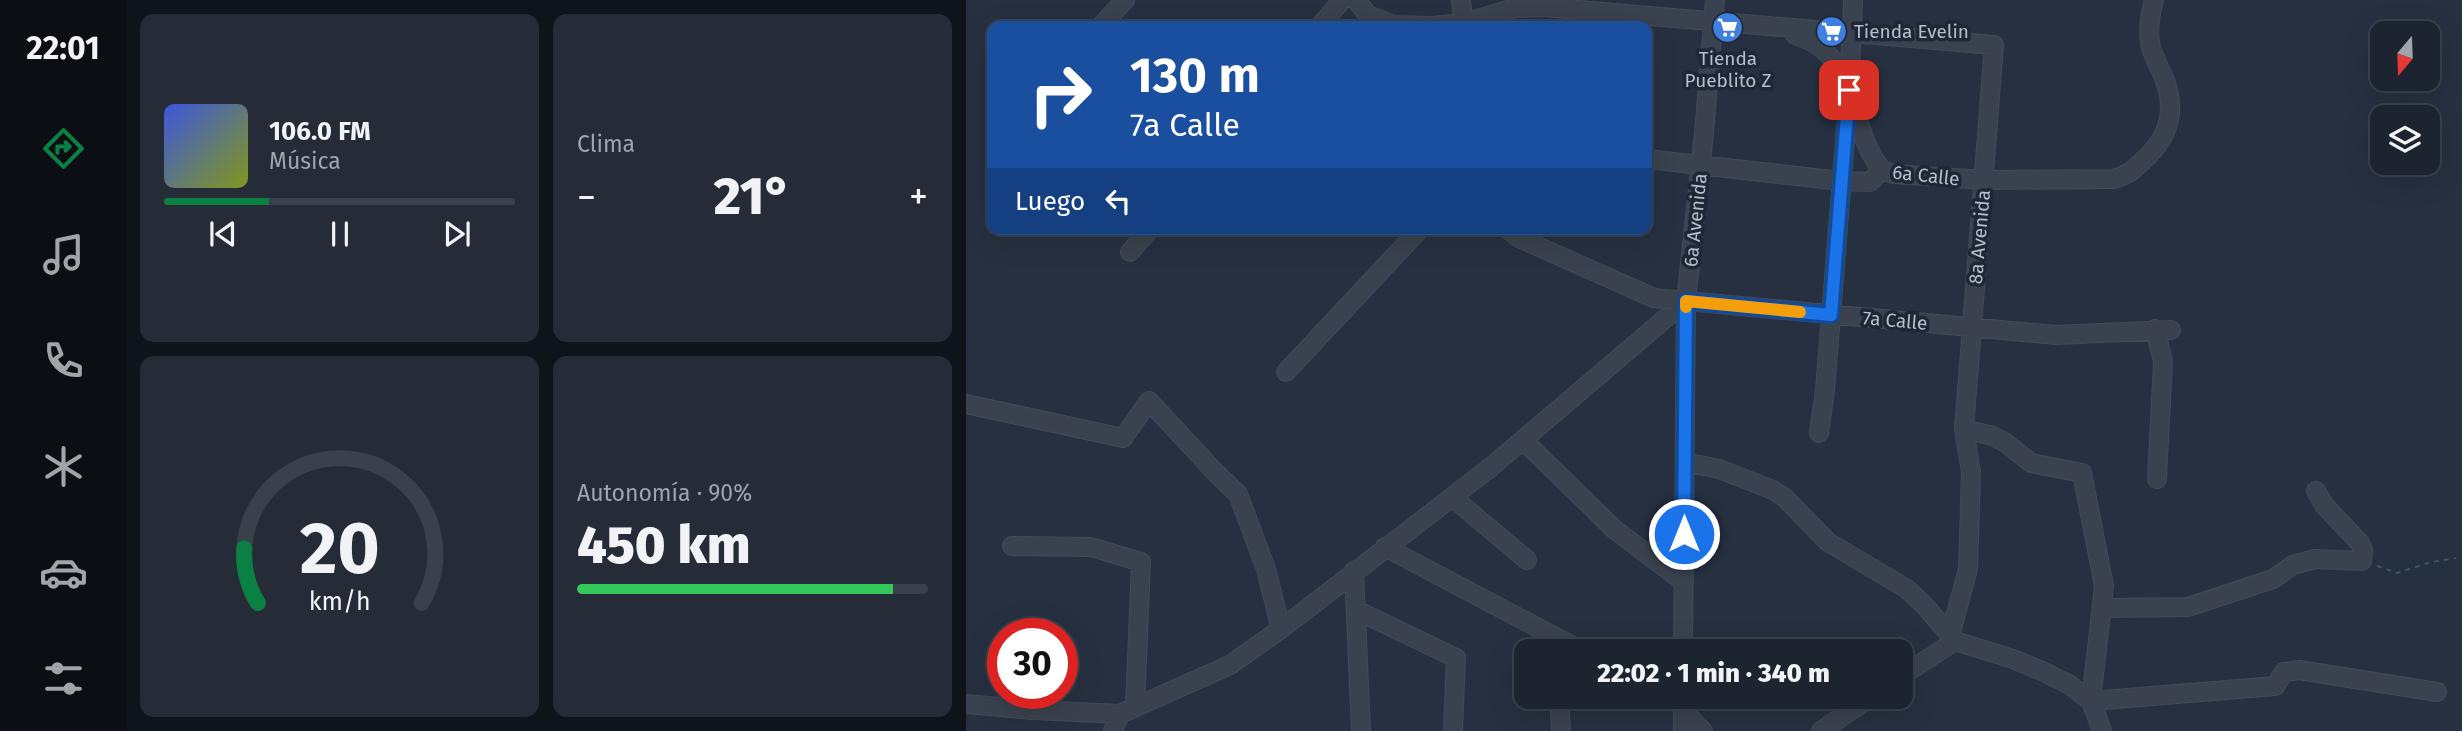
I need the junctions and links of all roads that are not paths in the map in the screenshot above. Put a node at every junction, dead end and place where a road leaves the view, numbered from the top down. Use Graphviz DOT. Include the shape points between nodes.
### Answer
graph roads {
  1 [pos="1125,0"];
  2 [pos="1342,0"];
  3 [pos="1356,0"];
  4 [pos="1461,0"];
  5 [pos="1715,0"];
  6 [pos="1853,0"];
  7 [pos="2154,0"];
  8 [pos="1571,12"];
  9 [pos="1106,21"];
  10 [pos="1324,21"];
  11 [pos="1384,21"];
  12 [pos="1464,21"];
  13 [pos="1476,21"];
  14 [pos="1714,23"];
  15 [pos="1757,26"];
  16 [pos="1851,34"];
  17 [pos="1849,90"];
  18 [pos="1652,160"];
  19 [pos="1701,166"];
  20 [pos="1882,170"];
  21 [pos="1984,180"];
  22 [pos="1841,181"];
  23 [pos="1145,235"];
  24 [pos="1414,235"];
  25 [pos="1515,235"];
  26 [pos="1130,252"];
  27 [pos="1686,301"];
  28 [pos="1831,315"];
  29 [pos="1972,327"];
  30 [pos="1286,372"];
  31 [pos="966,404"];
  32 [pos="1964,429"];
  33 [pos="1819,433"];
  34 [pos="1523,440"];
  35 [pos="1685,462"];
  36 [pos="2157,479"];
  37 [pos="2316,491"];
  38 [pos="1452,497"];
  39 [pos="1012,546"];
  40 [pos="1385,547"];
  41 [pos="1527,560"];
  42 [pos="1354,571"];
  43 [pos="1684,582"];
  44 [pos="2103,608"];
  45 [pos="1356,610"];
  46 [pos="1282,629"];
  47 [pos="1952,638"];
  48 [pos="1559,639"];
  49 [pos="1684,639"];
  50 [pos="1913,667"];
  51 [pos="2437,692"];
  52 [pos="2091,701"];
  53 [pos="966,704"];
  54 [pos="1560,709"];
  55 [pos="1683,709"];
  56 [pos="1687,709"];
  57 [pos="1853,709"];
  58 [pos="1123,717"];
  59 [pos="1361,731"];
  60 [pos="1453,731"];
  61 [pos="1561,731"];
  62 [pos="1683,731"];
  63 [pos="1703,731"];
  64 [pos="1821,731"];
  65 [pos="2102,731"];
  1 -- 9 [label="street"];
  2 -- 10 [label="street"];
  3 -- 11 [label="street" via="1368,15"];
  4 -- 12 [label="street"];
  5 -- 14 [label="street, 6a Avenida"];
  6 -- 16 [label="street"];
  7 -- 21 [label="street, 6a Calle" via="2149,20 2151,46 2170,98 2170,116 2161,143 2127,175 2113,179"];
  8 -- 13 [label="street" via="1515,8"];
  8 -- 14 [label="street"];
  14 -- 15 [label="street"];
  14 -- 19 [label="street, 6a Avenida"];
  15 -- 16 [label="street"];
  15 -- 17 [label="street" via="1807,38 1833,60"];
  16 -- 17 [label="street"];
  16 -- 21 [label="street, 8a Avenida" via="1994,45"];
  17 -- 20 [label="street" via="1870,151"];
  17 -- 22 [label="street"];
  18 -- 19 [label="street, 6a Calle"];
  19 -- 22 [label="street, 6a Calle"];
  19 -- 27 [label="street, 6a Avenida"];
  20 -- 21 [label="street, 6a Calle"];
  20 -- 22 [label="street, 6a Calle" via="1870,182"];
  21 -- 29 [label="street, 8a Avenida"];
  22 -- 28 [label="street"];
  23 -- 26 [label="street"];
  24 -- 30 [label="street"];
  25 -- 27 [label="street, 7a Calle" via="1654,298"];
  27 -- 28 [label="street, 7a Calle"];
  27 -- 34 [label="street"];
  27 -- 35 [label="street, 6a Avenida"];
  28 -- 29 [label="street, 7a Calle"];
  28 -- 33 [label="street"];
  29 -- 32 [label="street, 8a Avenida"];
  29 -- 36 [label="street, 7a Calle" via="2076,335 2163,330"];
  31 -- 46 [label="street" via="1123,438 1149,401 1238,494"];
  32 -- 44 [label="street" via="1993,436 2031,463 2082,473 2105,586"];
  32 -- 47 [label="street, 8a Avenida" via="1971,472 1968,569"];
  34 -- 38 [label="street"];
  34 -- 43 [label="street" via="1614,529"];
  35 -- 43 [label="street, 6a Avenida"];
  35 -- 47 [label="street" via="1740,476 1780,494 1828,542 1907,589"];
  37 -- 44 [label="street" via="2323,505 2360,543 2362,561 2315,559 2293,565 2273,579 2188,607"];
  38 -- 40 [label="street"];
  38 -- 41 [label="street"];
  39 -- 58 [label="street" via="1091,547 1141,562"];
  40 -- 42 [label="street"];
  40 -- 48 [label="street"];
  42 -- 45 [label="street"];
  42 -- 46 [label="street"];
  43 -- 49 [label="street, 6a Avenida"];
  44 -- 52 [label="street"];
  45 -- 59 [label="street"];
  45 -- 60 [label="street" via="1456,658"];
  46 -- 58 [label="street" via="1230,665"];
  47 -- 50 [label="street"];
  47 -- 52 [label="street" via="2042,671"];
  51 -- 52 [label="street" via="2299,670 2284,672 2275,687"];
  52 -- 65 [label="street"];
  53 -- 58 [label="street"];
  54 -- 61 [label="street"];
  55 -- 62 [label="street"];
  56 -- 63 [label="street"];
  57 -- 64 [label="street"];
}
